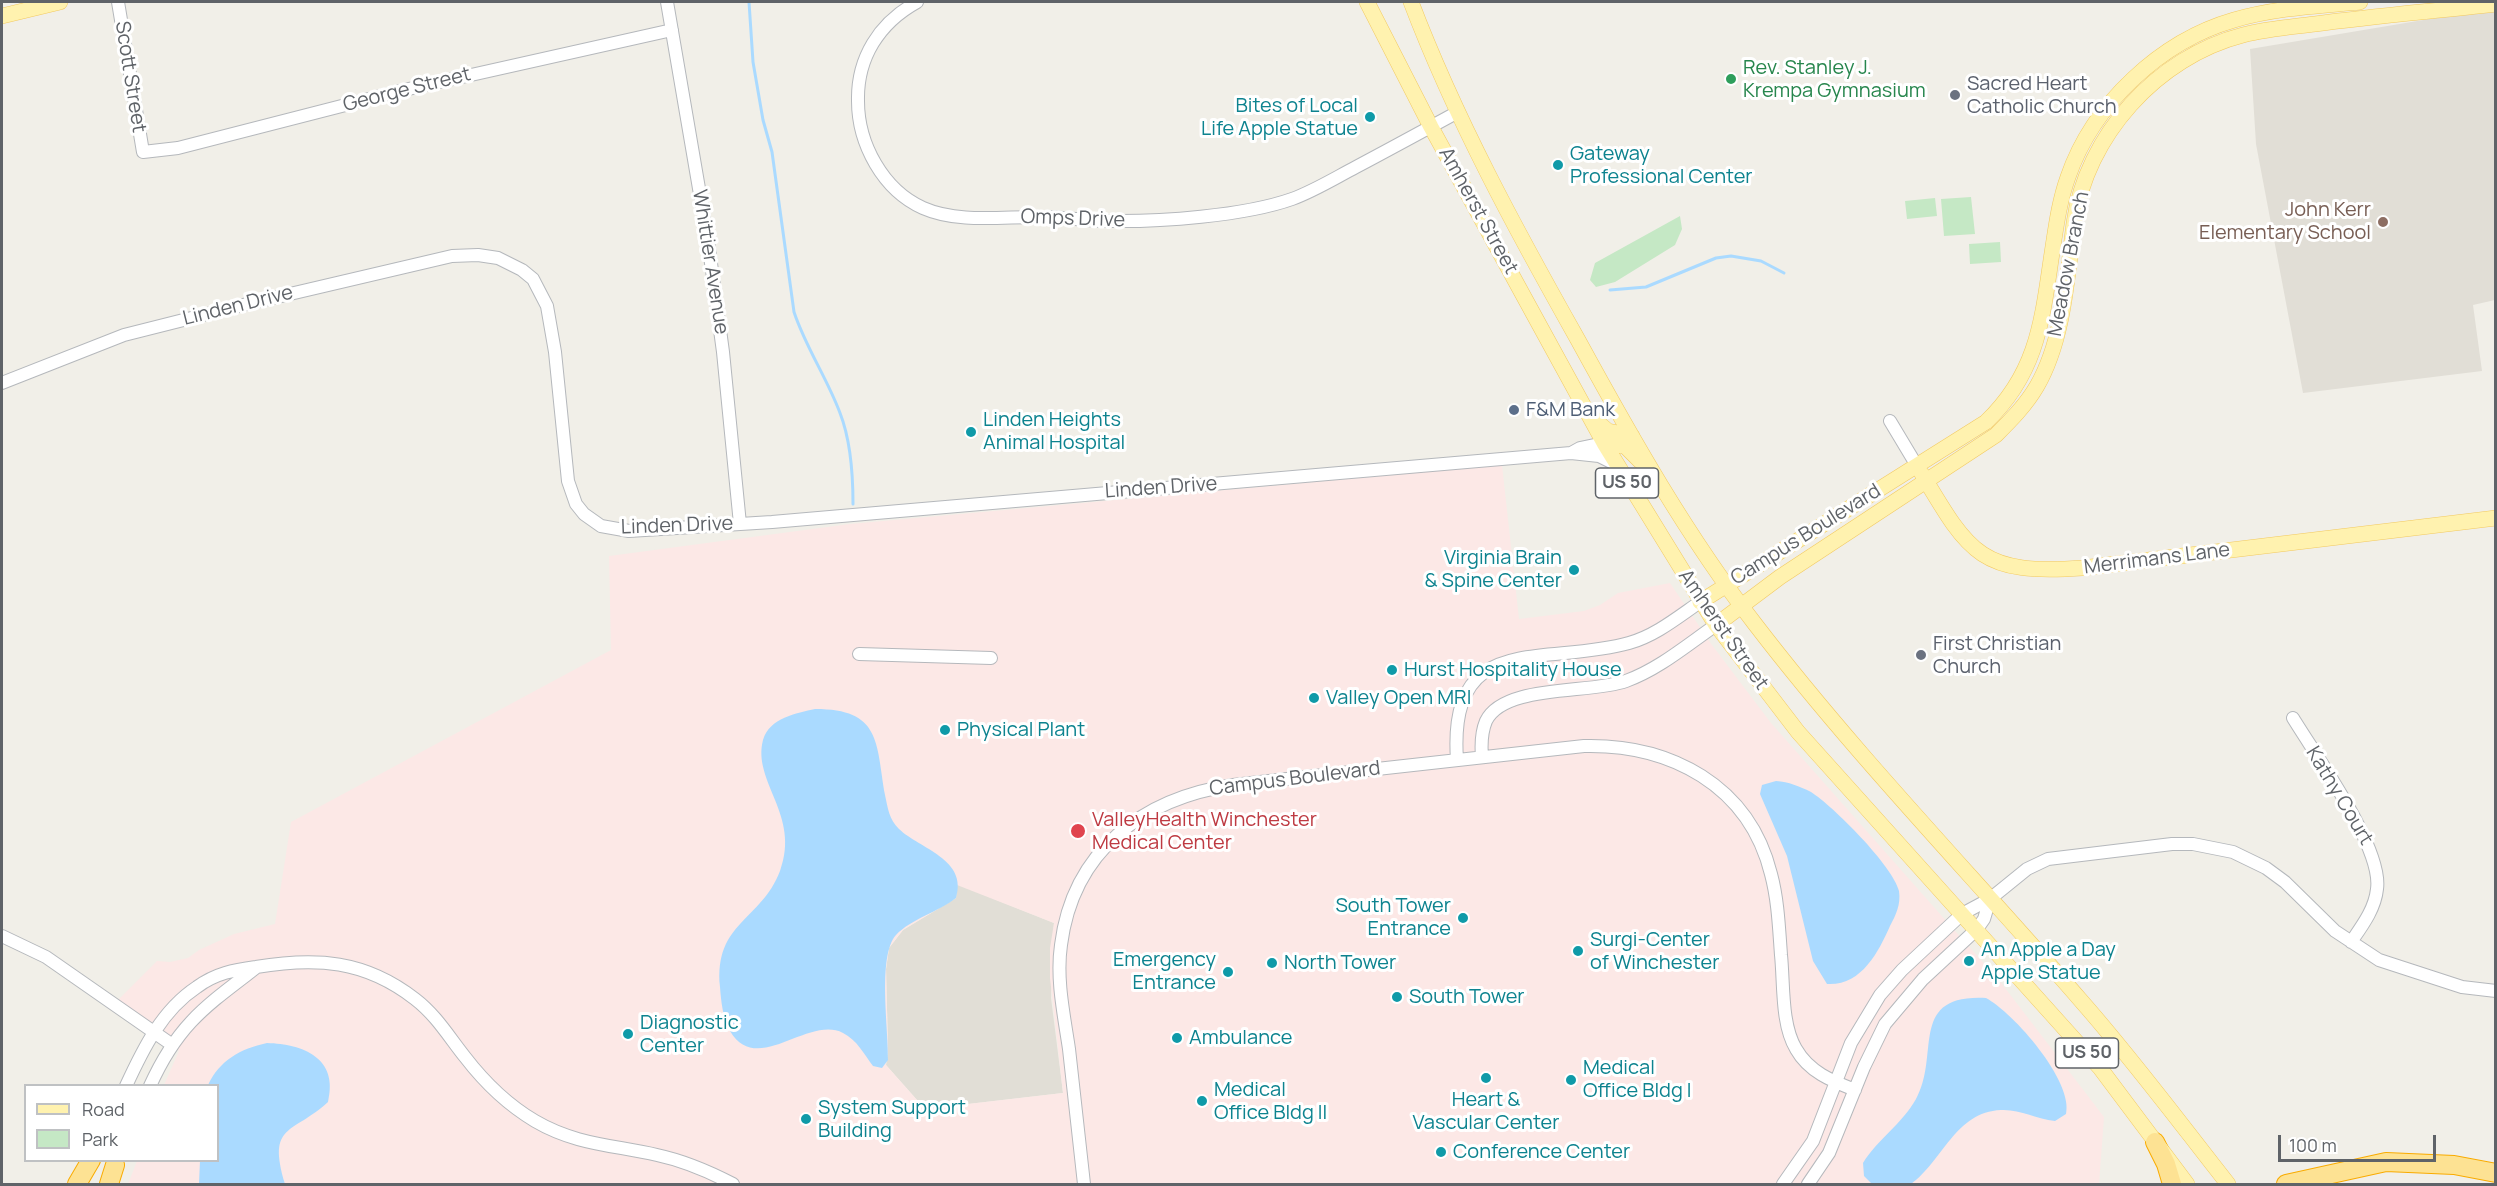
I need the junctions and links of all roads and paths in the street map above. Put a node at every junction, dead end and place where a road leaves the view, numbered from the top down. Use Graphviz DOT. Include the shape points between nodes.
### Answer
graph roads {
  1 [pos="60,2"];
  2 [pos="118,2"];
  3 [pos="667,2"];
  4 [pos="916,2"];
  5 [pos="1366,2"];
  6 [pos="1411,2"];
  7 [pos="2360,2"];
  8 [pos="2496,4"];
  9 [pos="2,16"];
  10 [pos="672,30"];
  11 [pos="1456,113"];
  12 [pos="1431,127"];
  13 [pos="143,152"];
  14 [pos="2,383"];
  15 [pos="1588,413"];
  16 [pos="1890,421"];
  17 [pos="1632,436"];
  18 [pos="1604,443"];
  19 [pos="1571,453"];
  20 [pos="1618,466"];
  21 [pos="1917,466"];
  22 [pos="1927,482"];
  23 [pos="1660,483"];
  24 [pos="2496,518"];
  25 [pos="740,524"];
  26 [pos="1727,585"];
  27 [pos="1700,602"];
  28 [pos="1742,605"];
  29 [pos="1716,625"];
  30 [pos="859,654"];
  31 [pos="991,658"];
  32 [pos="2293,718"];
  33 [pos="1482,758"];
  34 [pos="1457,760"];
  35 [pos="1990,899"];
  36 [pos="1962,914"];
  37 [pos="1977,930"];
  38 [pos="2,936"];
  39 [pos="2351,942"];
  40 [pos="258,966"];
  41 [pos="2496,991"];
  42 [pos="154,1031"];
  43 [pos="171,1044"];
  44 [pos="1836,1082"];
  45 [pos="127,1084"];
  46 [pos="151,1084"];
  47 [pos="1855,1090"];
  48 [pos="2155,1142"];
  49 [pos="90,1162"];
  50 [pos="96,1162"];
  51 [pos="116,1163"];
  52 [pos="2496,1173"];
  53 [pos="77,1185"];
  54 [pos="85,1185"];
  55 [pos="107,1185"];
  56 [pos="733,1185"];
  57 [pos="1084,1185"];
  58 [pos="1783,1185"];
  59 [pos="1808,1185"];
  60 [pos="2172,1185"];
  61 [pos="2187,1185"];
  62 [pos="2228,1185"];
  63 [pos="2286,1185"];
  1 -- 9 [label="main road"];
  2 -- 13 [label="street, Scott Street"];
  3 -- 10 [label="street, Whittier Avenue"];
  4 -- 12 [label="street, Omps Drive" via="893,18 868,51 860,72 858,108 868,150 886,179 908,200 937,213 1107,221 1237,212 1311,191"];
  5 -- 12 [label="main road, Amherst Street / US 50"];
  6 -- 11 [label="main road, Amherst Street / US 50"];
  7 -- 21 [label="main road, Meadow Branch" via="2236,19 2174,46 2137,76 2094,127 2068,175 2058,210 2045,307 2036,347 2024,374 2006,403 1986,422"];
  8 -- 22 [label="main road, Meadow Branch" via="2243,34 2173,66 2144,90 2115,123 2087,175 2076,211 2062,310 2037,386 1996,435"];
  10 -- 13 [label="street, George Street" via="404,90 178,148"];
  10 -- 25 [label="street, Whittier Avenue" via="718,319"];
  11 -- 12 [label="street, Omps Drive"];
  11 -- 17 [label="main road, Amherst Street / US 50"];
  12 -- 15 [label="main road, Amherst Street / US 50"];
  14 -- 25 [label="street, Linden Drive" via="124,335 233,307 452,256 498,258 533,279 547,306 568,481 584,514 601,526 629,531"];
  15 -- 17 [label="main road" via="1608,431"];
  15 -- 18 [label="main road, Amherst Street / US 50"];
  16 -- 21 [label="street, Merrimans Lane"];
  17 -- 23 [label="main road, Amherst Street / US 50"];
  18 -- 19 [label="street, Linden Drive"];
  18 -- 20 [label="main road, Amherst Street / US 50"];
  18 -- 23 [label="main road" via="1625,446"];
  19 -- 20 [label="street, Linden Drive" via="1599,456"];
  19 -- 25 [label="street, Linden Drive"];
  20 -- 27 [label="main road, Amherst Street / US 50"];
  21 -- 22 [label="main road, Merrimans Lane"];
  21 -- 26 [label="main road, Campus Boulevard"];
  22 -- 24 [label="main road, Merrimans Lane" via="1968,544 1997,561 2031,570 2082,568"];
  22 -- 28 [label="main road, Campus Boulevard"];
  23 -- 26 [label="main road, Amherst Street / US 50"];
  26 -- 27 [label="main road, Campus Boulevard"];
  26 -- 28 [label="main road, Amherst Street / US 50"];
  27 -- 29 [label="main road, Amherst Street / US 50"];
  27 -- 34 [label="street, Campus Boulevard" via="1654,633 1629,643 1518,658 1490,669 1470,687 1459,708"];
  28 -- 29 [label="main road, Campus Boulevard"];
  28 -- 35 [label="main road, Amherst Street / US 50" via="1845,737"];
  29 -- 33 [label="street, Campus Boulevard" via="1660,664 1629,680 1508,700 1486,722 1481,738"];
  29 -- 36 [label="main road, Amherst Street / US 50" via="1798,732"];
  30 -- 31 [label="street"];
  32 -- 39 [label="street, Kathy Court" via="2367,841 2376,864 2376,896"];
  33 -- 34 [label="street, Campus Boulevard"];
  33 -- 44 [label="street, Campus Boulevard" via="1584,746 1622,747 1667,757 1714,784 1752,829 1771,873 1786,1010 1794,1044 1812,1069"];
  34 -- 57 [label="street, Campus Boulevard" via="1195,792 1140,816 1102,850 1073,900 1060,954"];
  35 -- 36 [label="street"];
  35 -- 37 [label="street"];
  35 -- 39 [label="street" via="2026,869 2048,859 2193,844 2233,852 2266,868"];
  35 -- 62 [label="main road, Amherst Street / US 50" via="2124,1052"];
  36 -- 37 [label="main road, Amherst Street / US 50"];
  36 -- 44 [label="street" via="1880,995 1851,1043"];
  37 -- 47 [label="street" via="1902,1002 1876,1040"];
  37 -- 48 [label="main road, Amherst Street / US 50" via="2100,1068"];
  38 -- 42 [label="street" via="46,957"];
  39 -- 41 [label="street" via="2379,960 2439,981"];
  40 -- 42 [label="street" via="224,972 196,987"];
  40 -- 43 [label="street" via="206,1005"];
  40 -- 56 [label="street" via="314,961 375,975 424,1006 492,1088 536,1122 586,1143 679,1160"];
  42 -- 43 [label="street"];
  42 -- 45 [label="street"];
  43 -- 46 [label="street"];
  44 -- 47 [label="street, Campus Boulevard"];
  44 -- 58 [label="street" via="1813,1141"];
  47 -- 59 [label="street" via="1829,1153"];
  48 -- 60 [label="highway"];
  48 -- 61 [label="main road, Amherst Street / US 50"];
  49 -- 53 [label="highway"];
  50 -- 54 [label="street"];
  51 -- 55 [label="highway"];
  52 -- 63 [label="highway" via="2454,1165 2386,1162"];
}
